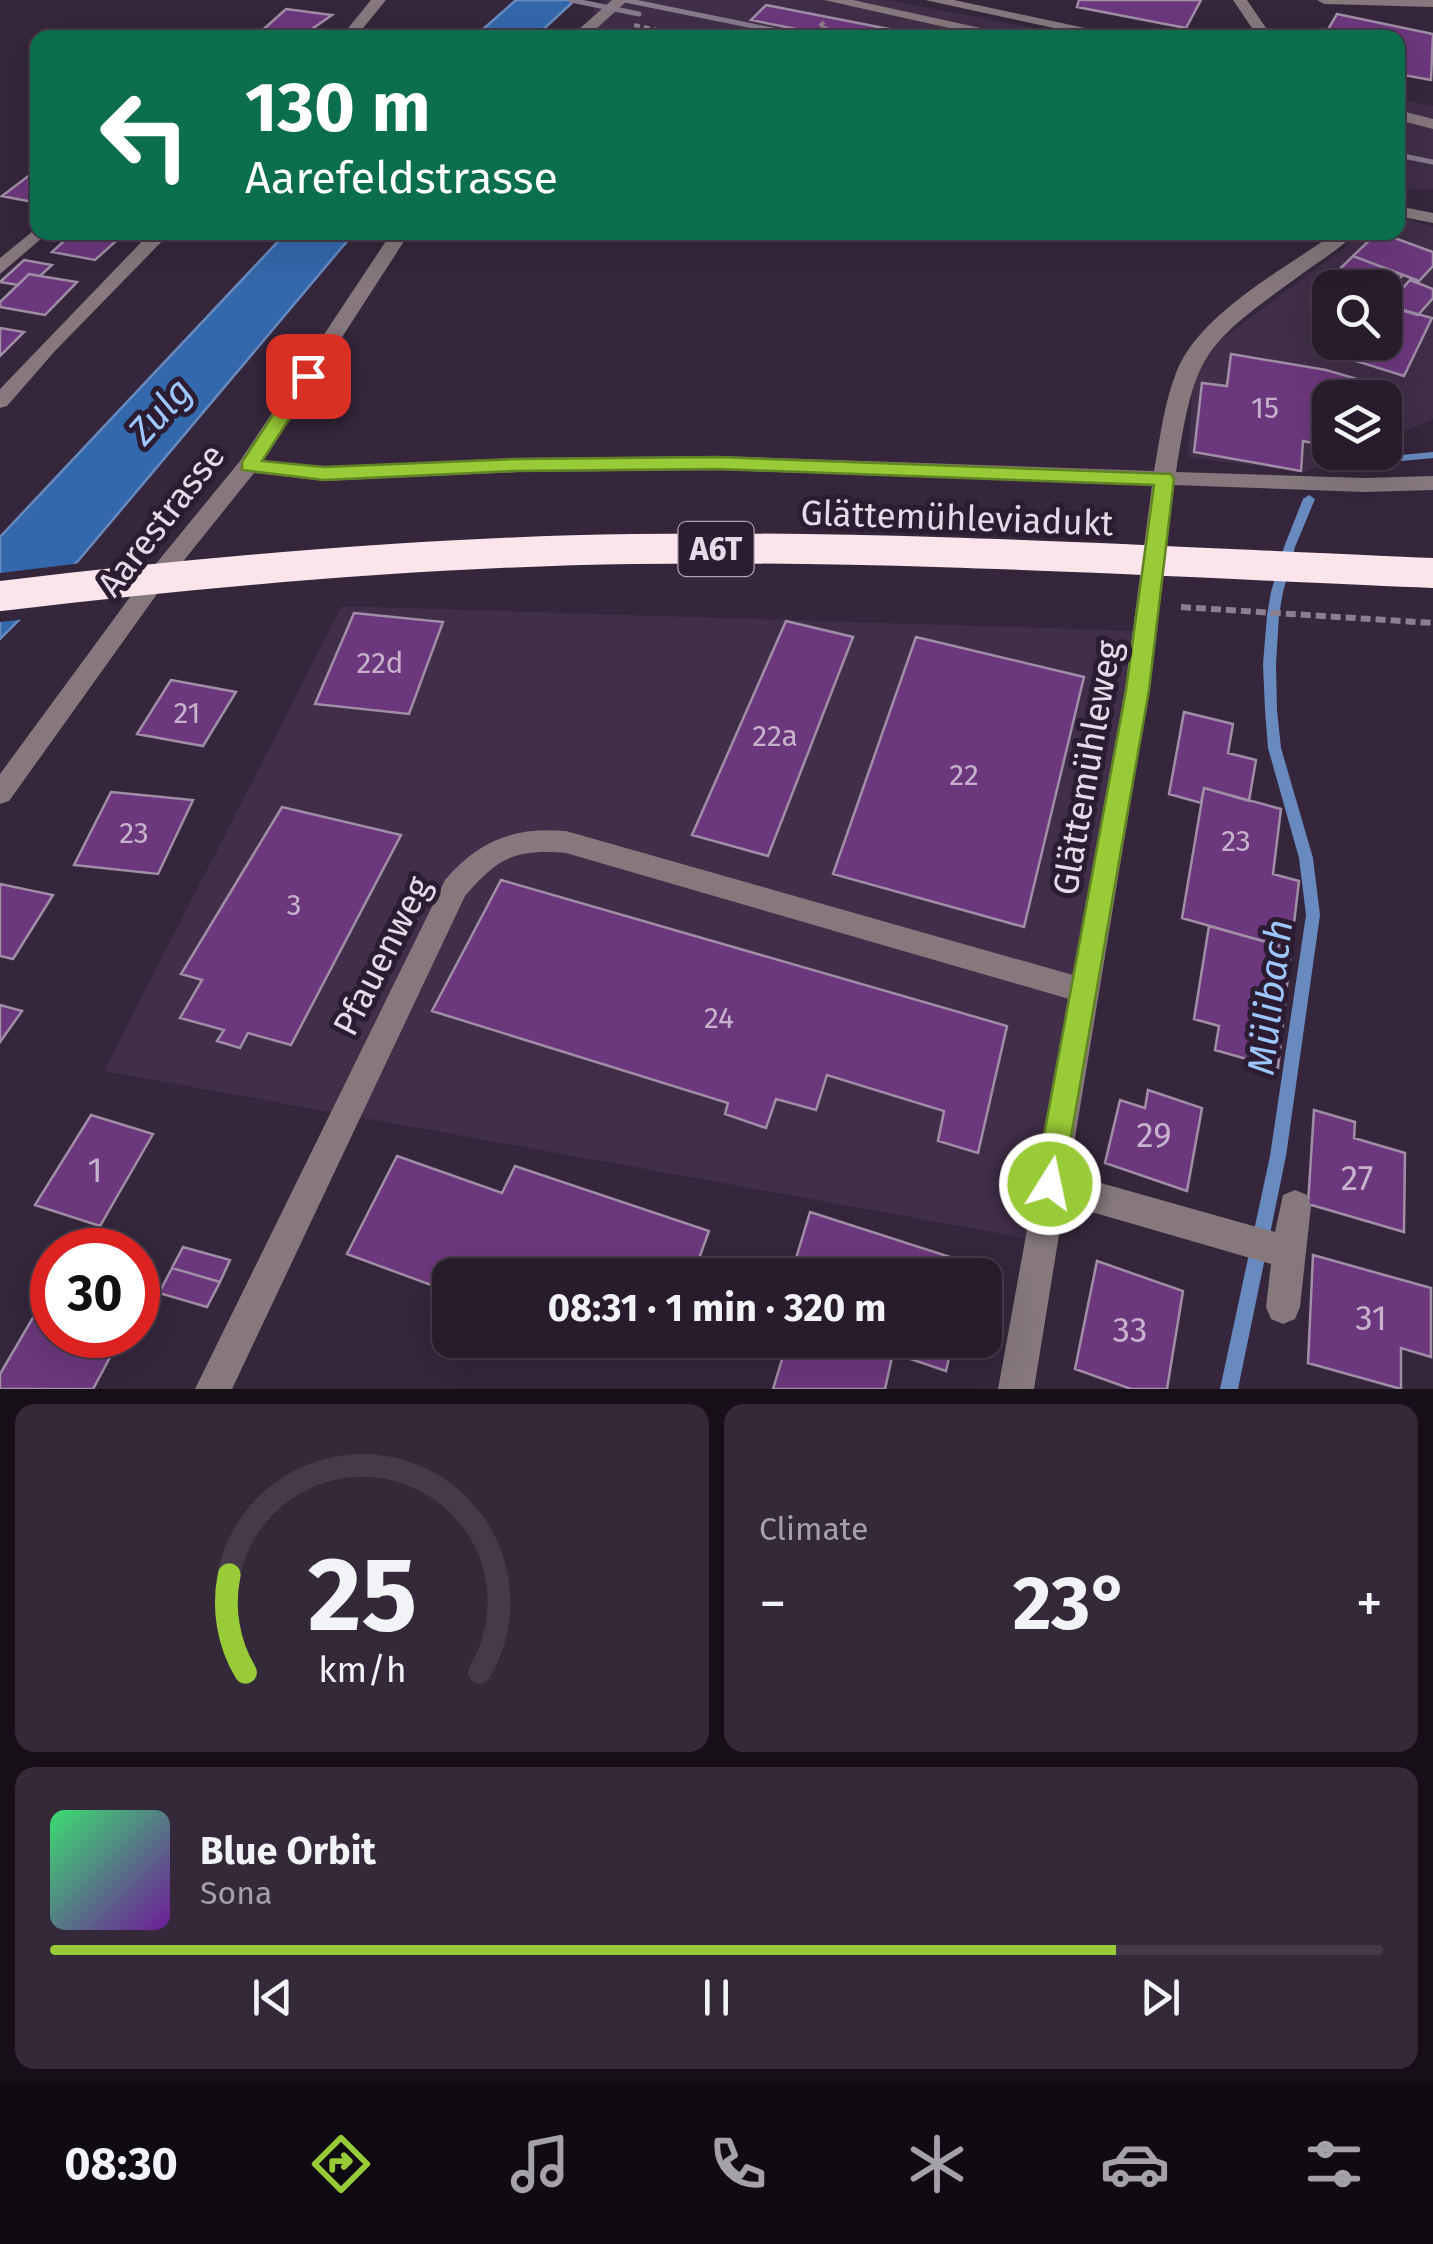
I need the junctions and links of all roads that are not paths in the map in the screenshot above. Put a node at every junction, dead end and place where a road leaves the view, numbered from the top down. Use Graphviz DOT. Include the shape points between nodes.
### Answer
graph roads {
  1 [pos="379,0"];
  2 [pos="621,0"];
  3 [pos="831,0"];
  4 [pos="932,0"];
  5 [pos="1240,0"];
  6 [pos="1324,0"];
  7 [pos="1433,3"];
  8 [pos="354,30"];
  9 [pos="584,30"];
  10 [pos="979,30"];
  11 [pos="1084,30"];
  12 [pos="1258,30"];
  13 [pos="1405,117"];
  14 [pos="1433,124"];
  15 [pos="1405,212"];
  16 [pos="1433,218"];
  17 [pos="31,240"];
  18 [pos="154,240"];
  19 [pos="396,240"];
  20 [pos="1337,240"];
  21 [pos="0,268"];
  22 [pos="0,402"];
  23 [pos="248,466"];
  24 [pos="1164,479"];
  25 [pos="1433,483"];
  26 [pos="1433,573"];
  27 [pos="0,596"];
  28 [pos="0,794"];
  29 [pos="1085,991"];
  30 [pos="1050,1184"];
  31 [pos="1295,1206"];
  32 [pos="1269,1247"];
  33 [pos="1283,1307"];
  34 [pos="212,1389"];
  35 [pos="1016,1389"];
  1 -- 8 [label="street"];
  2 -- 9 [label="street"];
  3 -- 10 [label="street"];
  4 -- 11 [label="street"];
  5 -- 12 [label="street"];
  6 -- 7 [label="street"];
  13 -- 14 [label="street"];
  15 -- 16 [label="street"];
  17 -- 21 [label="street"];
  18 -- 22 [label="street"];
  19 -- 23 [label="street, Aarestrasse"];
  20 -- 24 [label="street, Glättemühleweg" via="1204,342 1176,406"];
  23 -- 24 [label="street" via="324,474 718,463"];
  23 -- 28 [label="street, Aarestrasse"];
  24 -- 25 [label="street"];
  24 -- 29 [label="street, Glättemühleweg" via="1150,605"];
  26 -- 27 [label="highway, Glättemühleviadukt / A6T, bridge" via="914,552 616,550 308,564"];
  29 -- 30 [label="street, Glättemühleweg"];
  29 -- 34 [label="street, Pfauenweg" via="566,842 532,838 502,845 455,888"];
  30 -- 32 [label="street"];
  30 -- 35 [label="street, Glättemühleweg"];
  31 -- 32 [label="street"];
  32 -- 33 [label="street"];
}
